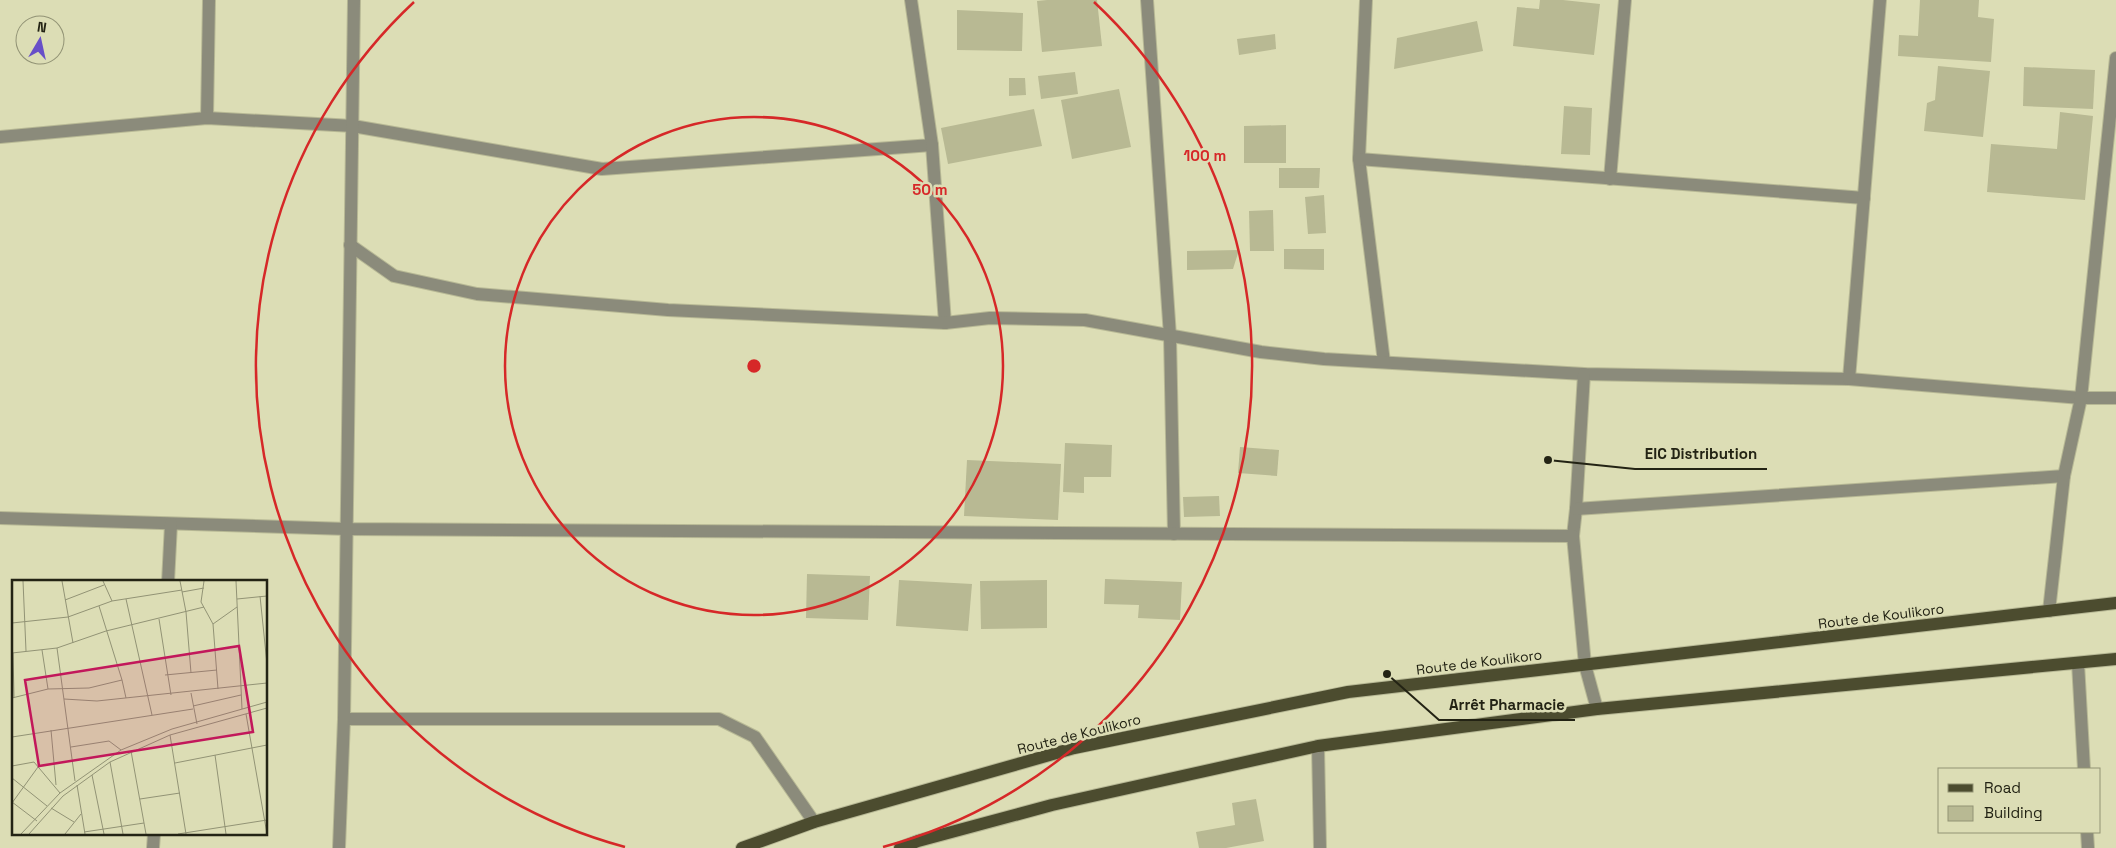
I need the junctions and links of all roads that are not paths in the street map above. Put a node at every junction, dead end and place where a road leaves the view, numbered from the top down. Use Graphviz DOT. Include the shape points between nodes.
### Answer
graph roads {
  1 [pos="208,0"];
  2 [pos="354,0"];
  3 [pos="911,0"];
  4 [pos="1147,0"];
  5 [pos="1366,0"];
  6 [pos="1625,0"];
  7 [pos="1880,0"];
  8 [pos="2116,58"];
  9 [pos="207,118"];
  10 [pos="353,126"];
  11 [pos="0,137"];
  12 [pos="932,145"];
  13 [pos="1359,159"];
  14 [pos="1610,179"];
  15 [pos="1864,198"];
  16 [pos="350,245"];
  17 [pos="945,323"];
  18 [pos="1170,336"];
  19 [pos="1384,362"];
  20 [pos="1584,374"];
  21 [pos="1849,380"];
  22 [pos="2081,398"];
  23 [pos="2116,398"];
  24 [pos="2064,476"];
  25 [pos="1576,509"];
  26 [pos="0,518"];
  27 [pos="171,524"];
  28 [pos="347,529"];
  29 [pos="1174,534"];
  30 [pos="1572,536"];
  31 [pos="168,580"];
  32 [pos="2116,603"];
  33 [pos="2049,611"];
  34 [pos="2116,659"];
  35 [pos="2078,664"];
  36 [pos="1585,665"];
  37 [pos="1596,710"];
  38 [pos="344,719"];
  39 [pos="1318,746"];
  40 [pos="2084,768"];
  41 [pos="814,822"];
  42 [pos="2087,833"];
  43 [pos="918,845"];
  44 [pos="339,848"];
  45 [pos="742,848"];
  46 [pos="900,848"];
  47 [pos="1320,848"];
  48 [pos="2088,848"];
  1 -- 9 [label="street"];
  2 -- 10 [label="street"];
  3 -- 12 [label="street"];
  4 -- 18 [label="street"];
  5 -- 13 [label="street"];
  6 -- 14 [label="street"];
  7 -- 15 [label="street"];
  8 -- 22 [label="street"];
  9 -- 10 [label="street"];
  9 -- 11 [label="street"];
  10 -- 12 [label="street" via="602,169"];
  10 -- 16 [label="street"];
  12 -- 17 [label="street"];
  13 -- 14 [label="street"];
  13 -- 19 [label="street"];
  14 -- 15 [label="street"];
  15 -- 21 [label="street"];
  16 -- 17 [label="street" via="394,276 477,294 668,310"];
  16 -- 28 [label="street"];
  17 -- 18 [label="street" via="990,318 1085,320"];
  18 -- 19 [label="street" via="1261,352"];
  18 -- 29 [label="street"];
  19 -- 20 [label="street"];
  20 -- 21 [label="street"];
  20 -- 25 [label="street"];
  21 -- 22 [label="street"];
  22 -- 23 [label="street"];
  22 -- 24 [label="street"];
  24 -- 25 [label="street"];
  24 -- 33 [label="street"];
  25 -- 30 [label="street"];
  26 -- 27 [label="street"];
  27 -- 28 [label="street"];
  27 -- 31 [label="street"];
  28 -- 29 [label="street"];
  28 -- 38 [label="street"];
  29 -- 30 [label="street"];
  30 -- 36 [label="street"];
  32 -- 33 [label="main road, Route de Koulikoro"];
  33 -- 36 [label="main road, Route de Koulikoro"];
  34 -- 35 [label="main road"];
  35 -- 37 [label="main road"];
  35 -- 40 [label="street"];
  36 -- 37 [label="street"];
  36 -- 41 [label="main road, Route de Koulikoro" via="1348,692 1093,744"];
  37 -- 39 [label="main road"];
  38 -- 41 [label="street" via="719,720 754,737"];
  38 -- 44 [label="street"];
  39 -- 43 [label="main road" via="1052,805"];
  39 -- 47 [label="street"];
  41 -- 45 [label="main road, Route de Koulikoro"];
  42 -- 48 [label="street"];
  43 -- 46 [label="main road"];
}
